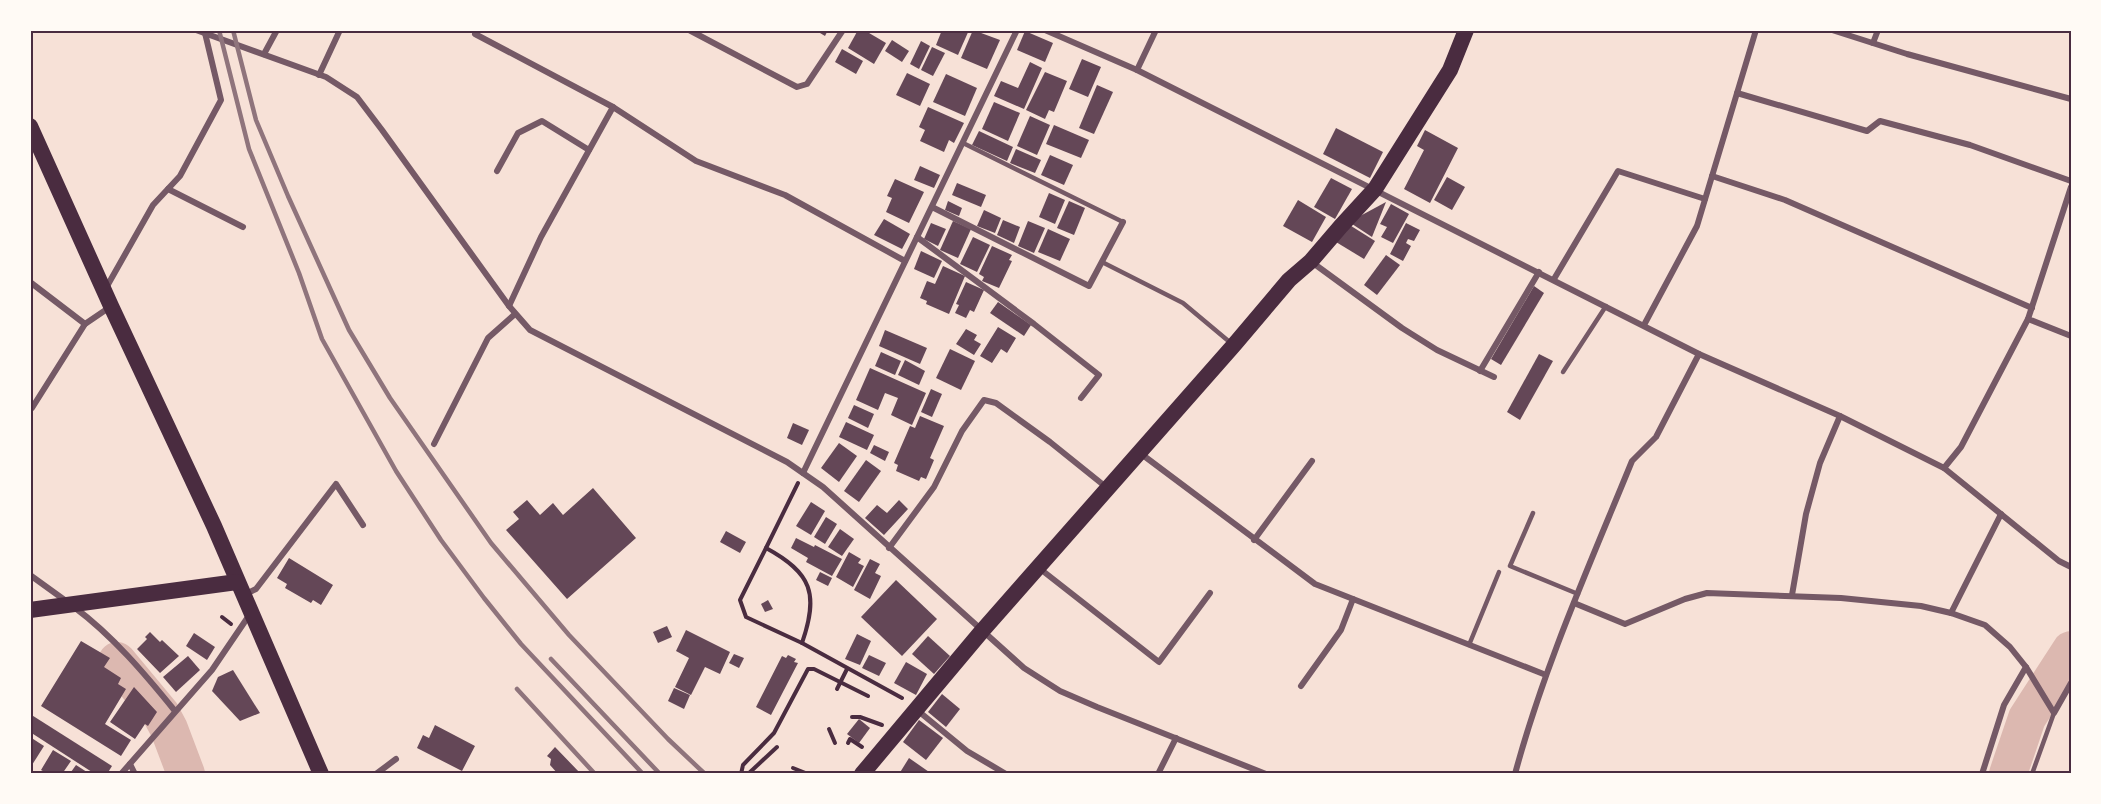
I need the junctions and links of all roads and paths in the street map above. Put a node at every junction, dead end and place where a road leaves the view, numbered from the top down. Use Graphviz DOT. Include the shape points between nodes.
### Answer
graph roads {
  1 [pos="196,30"];
  2 [pos="277,30"];
  3 [pos="340,30"];
  4 [pos="689,30"];
  5 [pos="843,30"];
  6 [pos="1017,30"];
  7 [pos="1045,30"];
  8 [pos="1156,30"];
  9 [pos="1466,30"];
  10 [pos="1756,30"];
  11 [pos="1832,30"];
  12 [pos="1878,30"];
  13 [pos="205,33"];
  14 [pos="475,34"];
  15 [pos="1873,43"];
  16 [pos="264,54"];
  17 [pos="1137,70"];
  18 [pos="319,75"];
  19 [pos="1737,93"];
  20 [pos="2071,99"];
  21 [pos="613,107"];
  22 [pos="30,126"];
  23 [pos="963,143"];
  24 [pos="589,150"];
  25 [pos="497,171"];
  26 [pos="1712,176"];
  27 [pos="2071,181"];
  28 [pos="2071,187"];
  29 [pos="168,189"];
  30 [pos="1375,189"];
  31 [pos="1705,199"];
  32 [pos="932,207"];
  33 [pos="1123,222"];
  34 [pos="243,227"];
  35 [pos="917,237"];
  36 [pos="906,261"];
  37 [pos="1311,261"];
  38 [pos="1102,262"];
  39 [pos="1539,272"];
  40 [pos="1554,279"];
  41 [pos="30,282"];
  42 [pos="107,299"];
  43 [pos="509,306"];
  44 [pos="1606,306"];
  45 [pos="2032,309"];
  46 [pos="515,314"];
  47 [pos="2028,319"];
  48 [pos="86,324"];
  49 [pos="1644,325"];
  50 [pos="2071,336"];
  51 [pos="1234,345"];
  52 [pos="1699,354"];
  53 [pos="1480,370"];
  54 [pos="1563,372"];
  55 [pos="1494,377"];
  56 [pos="1081,398"];
  57 [pos="30,407"];
  58 [pos="1840,416"];
  59 [pos="434,444"];
  60 [pos="1139,453"];
  61 [pos="1312,461"];
  62 [pos="1944,468"];
  63 [pos="803,473"];
  64 [pos="1107,488"];
  65 [pos="1533,513"];
  66 [pos="2001,514"];
  67 [pos="363,525"];
  68 [pos="1254,540"];
  69 [pos="766,548"];
  70 [pos="889,548"];
  71 [pos="2071,567"];
  72 [pos="1038,568"];
  73 [pos="1499,572"];
  74 [pos="30,575"];
  75 [pos="240,588"];
  76 [pos="1210,593"];
  77 [pos="1578,594"];
  78 [pos="1792,595"];
  79 [pos="1353,599"];
  80 [pos="1574,603"];
  81 [pos="71,605"];
  82 [pos="30,610"];
  83 [pos="1951,613"];
  84 [pos="250,614"];
  85 [pos="982,631"];
  86 [pos="802,643"];
  87 [pos="1469,645"];
  88 [pos="847,669"];
  89 [pos="2027,669"];
  90 [pos="1546,675"];
  91 [pos="840,682"];
  92 [pos="2071,683"];
  93 [pos="1301,686"];
  94 [pos="837,689"];
  95 [pos="868,696"];
  96 [pos="917,710"];
  97 [pos="2052,710"];
  98 [pos="175,711"];
  99 [pos="852,717"];
  100 [pos="882,725"];
  101 [pos="829,729"];
  102 [pos="1176,738"];
  103 [pos="835,743"];
  104 [pos="848,743"];
  105 [pos="777,747"];
  106 [pos="862,748"];
  107 [pos="396,759"];
  108 [pos="130,764"];
  109 [pos="793,768"];
  110 [pos="121,774"];
  111 [pos="135,774"];
  112 [pos="321,774"];
  113 [pos="376,774"];
  114 [pos="741,774"];
  115 [pos="748,774"];
  116 [pos="808,774"];
  117 [pos="862,774"];
  118 [pos="1006,774"];
  119 [pos="1158,774"];
  120 [pos="1266,774"];
  121 [pos="1515,774"];
  122 [pos="1982,774"];
  123 [pos="2032,774"];
  1 -- 13 [label="street"];
  2 -- 16 [label="street"];
  3 -- 18 [label="street"];
  4 -- 5 [label="street" via="797,87 807,84"];
  6 -- 23 [label="street"];
  7 -- 17 [label="street"];
  8 -- 17 [label="street"];
  9 -- 30 [label="highway" via="1450,70"];
  10 -- 19 [label="street"];
  11 -- 15 [label="street"];
  12 -- 15 [label="street"];
  13 -- 16 [label="street"];
  13 -- 29 [label="street" via="221,100 180,176"];
  14 -- 21 [label="street"];
  15 -- 20 [label="street"];
  16 -- 18 [label="street"];
  17 -- 30 [label="street"];
  18 -- 43 [label="street" via="357,97"];
  19 -- 26 [label="street"];
  19 -- 27 [label="street" via="1867,131 1880,121 1970,145"];
  21 -- 24 [label="street"];
  21 -- 36 [label="street" via="696,161 785,195"];
  22 -- 42 [label="highway"];
  23 -- 32 [label="street"];
  23 -- 33 [label="lane"];
  24 -- 25 [label="street" via="542,121 518,133"];
  24 -- 43 [label="street" via="541,237"];
  26 -- 31 [label="street"];
  26 -- 45 [label="street" via="1785,200"];
  28 -- 45 [label="street"];
  29 -- 34 [label="street"];
  29 -- 42 [label="street" via="153,205"];
  30 -- 37 [label="highway"];
  30 -- 39 [label="street"];
  31 -- 40 [label="street" via="1618,171"];
  31 -- 49 [label="street" via="1697,226"];
  32 -- 35 [label="street"];
  32 -- 38 [label="street" via="1089,286"];
  33 -- 38 [label="street"];
  35 -- 36 [label="street"];
  35 -- 56 [label="street" via="1099,375"];
  36 -- 63 [label="street"];
  37 -- 51 [label="highway" via="1289,280"];
  37 -- 53 [label="street" via="1402,328"];
  38 -- 51 [label="lane" via="1183,303"];
  39 -- 40 [label="street"];
  39 -- 53 [label="street"];
  40 -- 44 [label="street"];
  41 -- 48 [label="street"];
  42 -- 48 [label="street"];
  42 -- 75 [label="highway"];
  43 -- 46 [label="street"];
  44 -- 49 [label="street"];
  44 -- 54 [label="lane"];
  45 -- 47 [label="street"];
  46 -- 59 [label="street" via="488,338"];
  46 -- 63 [label="street" via="530,330"];
  47 -- 50 [label="street"];
  47 -- 62 [label="street" via="1961,447"];
  48 -- 57 [label="street"];
  49 -- 52 [label="street"];
  51 -- 60 [label="highway"];
  52 -- 58 [label="street"];
  52 -- 77 [label="street" via="1656,437 1632,461"];
  53 -- 55 [label="street"];
  58 -- 62 [label="street"];
  58 -- 78 [label="street" via="1820,463 1806,514"];
  60 -- 64 [label="highway"];
  60 -- 68 [label="street"];
  61 -- 68 [label="street"];
  62 -- 66 [label="street"];
  63 -- 69 [label="path"];
  63 -- 70 [label="street"];
  64 -- 70 [label="street" via="996,403 984,400 962,430 934,488"];
  64 -- 72 [label="highway"];
  65 -- 77 [label="lane" via="1510,566"];
  66 -- 71 [label="street"];
  66 -- 83 [label="street"];
  67 -- 75 [label="street" via="336,484 256,590"];
  68 -- 79 [label="street" via="1315,584"];
  69 -- 86 [label="path" via="797,568 806,584 810,617"];
  69 -- 86 [label="path" via="740,600 742,609 746,617"];
  70 -- 85 [label="street"];
  72 -- 76 [label="street" via="1159,662"];
  72 -- 85 [label="highway"];
  73 -- 87 [label="lane"];
  74 -- 81 [label="street"];
  75 -- 81 [label="highway"];
  75 -- 84 [label="highway"];
  77 -- 80 [label="street"];
  78 -- 80 [label="street" via="1707,593 1625,624"];
  78 -- 83 [label="street" via="1921,606"];
  79 -- 87 [label="street"];
  79 -- 93 [label="street" via="1341,630"];
  80 -- 90 [label="street"];
  81 -- 82 [label="highway"];
  81 -- 98 [label="street" via="96,624"];
  83 -- 89 [label="street" via="1984,625 2010,646"];
  84 -- 98 [label="street" via="212,670"];
  84 -- 112 [label="highway"];
  85 -- 96 [label="highway"];
  85 -- 102 [label="street" via="1024,668 1060,691"];
  86 -- 88 [label="path"];
  87 -- 90 [label="street"];
  88 -- 91 [label="path"];
  88 -- 96 [label="path" via="902,697"];
  89 -- 97 [label="street"];
  89 -- 122 [label="street" via="2004,705"];
  90 -- 121 [label="street"];
  91 -- 94 [label="path"];
  91 -- 95 [label="path"];
  91 -- 114 [label="path" via="808,669 774,733 743,765"];
  92 -- 97 [label="street"];
  96 -- 117 [label="highway"];
  96 -- 118 [label="street" via="967,751"];
  97 -- 123 [label="lane"];
  98 -- 108 [label="street"];
  99 -- 100 [label="path"];
  101 -- 103 [label="path"];
  102 -- 119 [label="street"];
  102 -- 120 [label="street"];
  104 -- 106 [label="path" via="850,739"];
  105 -- 115 [label="path"];
  107 -- 113 [label="street"];
  108 -- 110 [label="street"];
  108 -- 111 [label="street"];
  109 -- 116 [label="path"];
}
